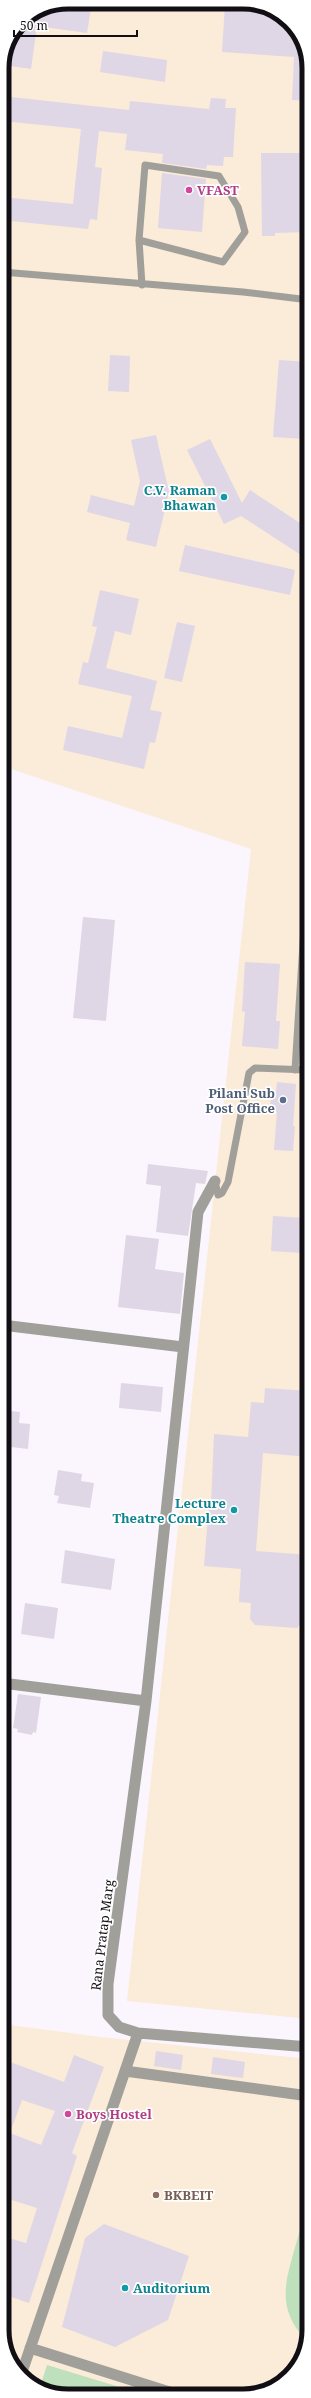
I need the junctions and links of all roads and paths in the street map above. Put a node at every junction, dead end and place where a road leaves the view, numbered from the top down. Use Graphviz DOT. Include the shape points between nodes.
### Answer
graph roads {
  1 [pos="139,240"];
  2 [pos="9,273"];
  3 [pos="142,285"];
  4 [pos="302,299"];
  5 [pos="302,959"];
  6 [pos="295,1070"];
  7 [pos="302,1070"];
  8 [pos="215,1181"];
  9 [pos="9,1326"];
  10 [pos="183,1347"];
  11 [pos="9,1684"];
  12 [pos="146,1701"];
  13 [pos="138,2032"];
  14 [pos="302,2046"];
  15 [pos="125,2071"];
  16 [pos="302,2095"];
  17 [pos="30,2348"];
  18 [pos="23,2368"];
  19 [pos="160,2389"];
  1 -- 1 [label="lane" via="145,165 219,176 238,207 244,232 223,262"];
  1 -- 3 [label="lane"];
  2 -- 3 [label="lane"];
  3 -- 4 [label="lane"];
  5 -- 6 [label="lane"];
  6 -- 7 [label="lane"];
  6 -- 8 [label="lane" via="255,1068 249,1073 228,1182 218,1195"];
  8 -- 10 [label="street, Rana Pratap Marg" via="198,1212"];
  9 -- 10 [label="street"];
  10 -- 12 [label="street, Rana Pratap Marg"];
  11 -- 12 [label="street"];
  12 -- 13 [label="street, Rana Pratap Marg" via="108,1984 108,2014 119,2027"];
  13 -- 14 [label="street, Rana Pratap Marg"];
  13 -- 15 [label="street"];
  15 -- 16 [label="street"];
  15 -- 17 [label="street"];
  17 -- 18 [label="street"];
  17 -- 19 [label="street"];
}
